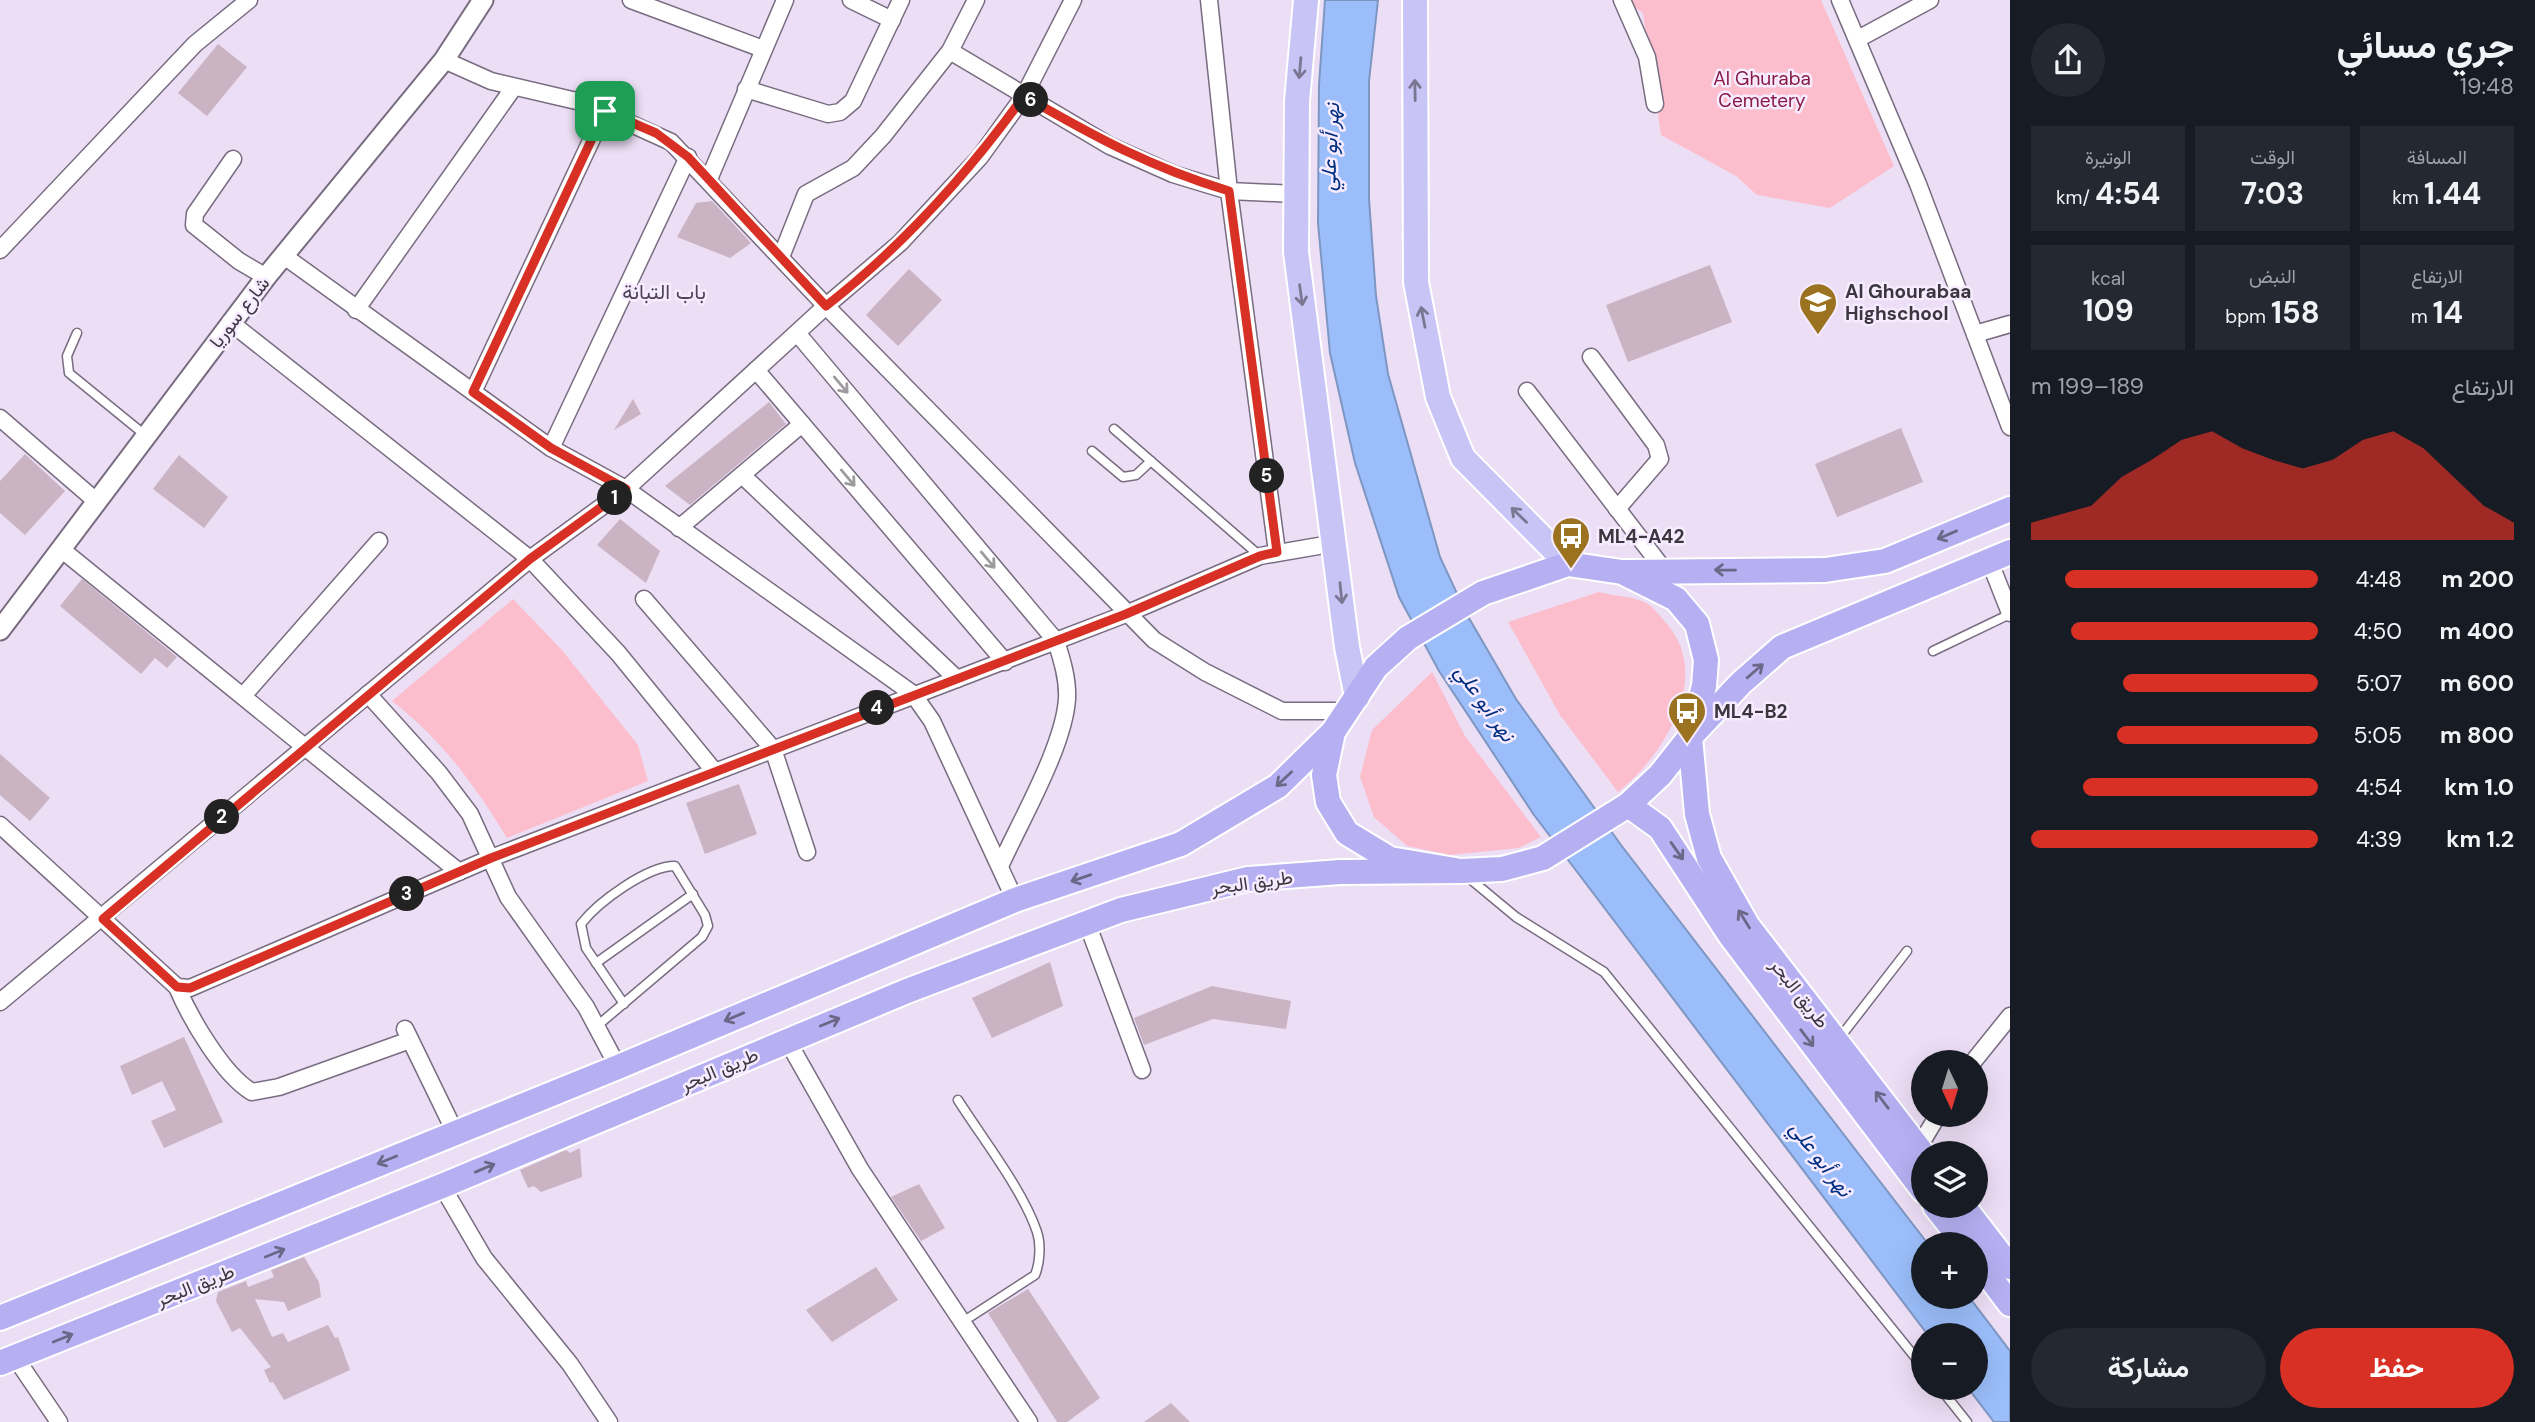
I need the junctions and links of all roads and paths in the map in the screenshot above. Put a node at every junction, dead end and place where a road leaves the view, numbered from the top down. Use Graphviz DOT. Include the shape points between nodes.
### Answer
graph roads {
  1 [pos="249,0"];
  2 [pos="483,0"];
  3 [pos="631,0"];
  4 [pos="785,0"];
  5 [pos="851,0"];
  6 [pos="901,0"];
  7 [pos="976,0"];
  8 [pos="1073,0"];
  9 [pos="1209,0"];
  10 [pos="1306,0"];
  11 [pos="1415,0"];
  12 [pos="1622,0"];
  13 [pos="1840,0"];
  14 [pos="1930,0"];
  15 [pos="892,20"];
  16 [pos="1857,39"];
  17 [pos="763,49"];
  18 [pos="950,51"];
  19 [pos="444,61"];
  20 [pos="514,87"];
  21 [pos="746,89"];
  22 [pos="1024,96"];
  23 [pos="1655,104"];
  24 [pos="605,111"];
  25 [pos="688,157"];
  26 [pos="233,159"];
  27 [pos="709,179"];
  28 [pos="1229,191"];
  29 [pos="1295,194"];
  30 [pos="0,250"];
  31 [pos="284,256"];
  32 [pos="781,257"];
  33 [pos="266,277"];
  34 [pos="826,306"];
  35 [pos="356,310"];
  36 [pos="230,323"];
  37 [pos="2010,324"];
  38 [pos="77,333"];
  39 [pos="797,333"];
  40 [pos="1976,334"];
  41 [pos="1591,357"];
  42 [pos="755,370"];
  43 [pos="1527,391"];
  44 [pos="473,392"];
  45 [pos="0,418"];
  46 [pos="802,424"];
  47 [pos="2010,427"];
  48 [pos="1114,429"];
  49 [pos="145,436"];
  50 [pos="551,448"];
  51 [pos="1092,451"];
  52 [pos="1151,461"];
  53 [pos="742,475"];
  54 [pos="626,489"];
  55 [pos="96,501"];
  56 [pos="1617,509"];
  57 [pos="2010,509"];
  58 [pos="680,528"];
  59 [pos="379,541"];
  60 [pos="1336,543"];
  61 [pos="61,549"];
  62 [pos="1277,552"];
  63 [pos="1260,556"];
  64 [pos="1999,556"];
  65 [pos="530,559"];
  66 [pos="1567,564"];
  67 [pos="1665,571"];
  68 [pos="1622,572"];
  69 [pos="644,599"];
  70 [pos="2010,613"];
  71 [pos="1126,614"];
  72 [pos="0,630"];
  73 [pos="1056,641"];
  74 [pos="1933,651"];
  75 [pos="1005,662"];
  76 [pos="957,679"];
  77 [pos="368,694"];
  78 [pos="913,694"];
  79 [pos="243,696"];
  80 [pos="1346,713"];
  81 [pos="1690,737"];
  82 [pos="306,746"];
  83 [pos="773,749"];
  84 [pos="715,772"];
  85 [pos="1628,805"];
  86 [pos="0,825"];
  87 [pos="807,852"];
  88 [pos="491,858"];
  89 [pos="1001,864"];
  90 [pos="1461,871"];
  91 [pos="459,872"];
  92 [pos="693,894"];
  93 [pos="1015,901"];
  94 [pos="103,919"];
  95 [pos="1087,923"];
  96 [pos="1907,951"];
  97 [pos="596,963"];
  98 [pos="177,987"];
  99 [pos="3,996"];
  100 [pos="624,1004"];
  101 [pos="2010,1016"];
  102 [pos="597,1026"];
  103 [pos="787,1040"];
  104 [pos="1837,1040"];
  105 [pos="1983,1050"];
  106 [pos="618,1067"];
  107 [pos="1142,1070"];
  108 [pos="958,1100"];
  109 [pos="454,1132"];
  110 [pos="1911,1150"];
  111 [pos="1911,1151"];
  112 [pos="442,1186"];
  113 [pos="1944,1218"];
  114 [pos="1972,1218"];
  115 [pos="1956,1232"];
  116 [pos="2010,1268"];
  117 [pos="1988,1275"];
  118 [pos="2010,1304"];
  119 [pos="0,1318"];
  120 [pos="964,1321"];
  121 [pos="1911,1352"];
  122 [pos="7,1360"];
  123 [pos="1950,1400"];
  124 [pos="59,1422"];
  125 [pos="609,1422"];
  126 [pos="1029,1422"];
  127 [pos="1967,1422"];
  1 -- 30 [label="street" via="195,44"];
  2 -- 19 [label="street, شارع سوريا"];
  3 -- 17 [label="street"];
  4 -- 17 [label="street"];
  5 -- 15 [label="street"];
  6 -- 15 [label="street"];
  7 -- 18 [label="street"];
  8 -- 22 [label="street"];
  9 -- 28 [label="street"];
  10 -- 29 [label="main road, one-way"];
  66 -- 11 [label="main road, one-way" via="1463,458 1438,397 1416,282"];
  12 -- 23 [label="street" via="1647,57"];
  13 -- 16 [label="street"];
  14 -- 16 [label="street"];
  15 -- 21 [label="street" via="853,101 840,112 828,114"];
  16 -- 40 [label="street"];
  17 -- 21 [label="street"];
  18 -- 22 [label="street"];
  18 -- 32 [label="street" via="853,168 806,194"];
  19 -- 20 [label="street"];
  19 -- 31 [label="street, شارع سوريا"];
  20 -- 24 [label="street"];
  20 -- 35 [label="street"];
  21 -- 27 [label="street"];
  22 -- 28 [label="street" via="1110,146 1173,174"];
  22 -- 34 [label="street" via="980,157 900,243"];
  24 -- 25 [label="street" via="656,133"];
  24 -- 44 [label="street"];
  25 -- 27 [label="street"];
  25 -- 50 [label="street"];
  26 -- 33 [label="street" via="195,214 194,225"];
  27 -- 32 [label="street"];
  28 -- 29 [label="street"];
  28 -- 62 [label="street"];
  29 -- 60 [label="main road, one-way" via="1296,253"];
  31 -- 33 [label="street, شارع سوريا"];
  31 -- 35 [label="street"];
  32 -- 34 [label="street"];
  33 -- 36 [label="street, شارع سوريا"];
  34 -- 39 [label="street"];
  34 -- 71 [label="street"];
  35 -- 44 [label="street"];
  36 -- 49 [label="street, شارع سوريا"];
  36 -- 65 [label="street"];
  37 -- 40 [label="street"];
  38 -- 49 [label="lane" via="67,356 69,373"];
  39 -- 42 [label="street"];
  39 -- 73 [label="street, one-way"];
  40 -- 47 [label="street"];
  41 -- 56 [label="street" via="1656,445 1660,459"];
  42 -- 46 [label="street"];
  42 -- 54 [label="street"];
  43 -- 56 [label="street"];
  44 -- 50 [label="street"];
  45 -- 55 [label="street"];
  46 -- 53 [label="street"];
  46 -- 75 [label="street, one-way"];
  48 -- 52 [label="lane"];
  49 -- 55 [label="street, شارع سوريا"];
  50 -- 54 [label="street"];
  51 -- 52 [label="lane" via="1128,478"];
  52 -- 63 [label="lane"];
  53 -- 58 [label="street"];
  53 -- 76 [label="street"];
  54 -- 58 [label="street"];
  54 -- 65 [label="street"];
  55 -- 61 [label="street, شارع سوريا"];
  56 -- 67 [label="street"];
  57 -- 67 [label="highway, one-way" via="1885,561 1825,570"];
  58 -- 78 [label="street"];
  59 -- 79 [label="street"];
  60 -- 62 [label="street"];
  60 -- 80 [label="main road, one-way" via="1347,648"];
  61 -- 72 [label="street, شارع سوريا"];
  61 -- 79 [label="street"];
  62 -- 63 [label="street"];
  63 -- 71 [label="street"];
  64 -- 70 [label="street"];
  81 -- 64 [label="highway, one-way" via="1782,647"];
  65 -- 77 [label="street"];
  65 -- 84 [label="street" via="618,653"];
  66 -- 68 [label="highway"];
  66 -- 80 [label="highway" via="1483,593 1408,638 1376,667"];
  67 -- 68 [label="highway"];
  68 -- 81 [label="highway" via="1676,599 1697,624 1706,660"];
  69 -- 83 [label="street"];
  70 -- 74 [label="lane"];
  71 -- 73 [label="street"];
  71 -- 80 [label="street" via="1154,640 1265,704 1282,711"];
  73 -- 75 [label="street"];
  73 -- 89 [label="street" via="1067,682 1066,711 1058,739"];
  75 -- 76 [label="street"];
  76 -- 78 [label="street"];
  77 -- 82 [label="street"];
  77 -- 88 [label="street" via="460,800 478,826"];
  78 -- 83 [label="street"];
  78 -- 89 [label="street" via="928,712"];
  79 -- 82 [label="street"];
  80 -- 90 [label="highway" via="1324,775 1328,802 1347,833 1390,859"];
  80 -- 93 [label="highway, one-way" via="1278,786 1181,844"];
  81 -- 85 [label="highway"];
  104 -- 81 [label="highway, طريق البحر, one-way" via="1747,925 1709,858 1698,814"];
  82 -- 91 [label="street"];
  82 -- 94 [label="street"];
  83 -- 84 [label="street"];
  83 -- 87 [label="street"];
  84 -- 88 [label="street"];
  85 -- 90 [label="highway" via="1543,858 1502,869"];
  85 -- 111 [label="highway, طريق البحر, one-way" via="1660,828 1730,935"];
  86 -- 94 [label="street"];
  88 -- 91 [label="street"];
  88 -- 102 [label="street" via="508,897"];
  89 -- 93 [label="street"];
  90 -- 95 [label="highway, طريق البحر" via="1340,872 1248,879 1121,910"];
  90 -- 121 [label="lane" via="1516,917 1604,972"];
  91 -- 98 [label="street" via="190,988"];
  92 -- 97 [label="lane"];
  92 -- 97 [label="lane" via="675,866 663,866 609,899 581,924 586,948"];
  92 -- 100 [label="lane" via="708,926 702,937"];
  93 -- 106 [label="highway, one-way"];
  94 -- 98 [label="street"];
  94 -- 99 [label="street"];
  103 -- 95 [label="highway, طريق البحر, one-way"];
  95 -- 107 [label="street"];
  96 -- 104 [label="lane"];
  97 -- 100 [label="lane"];
  98 -- 109 [label="street" via="224,1063 253,1092 279,1087 407,1035"];
  100 -- 102 [label="lane"];
  101 -- 105 [label="street"];
  102 -- 106 [label="street"];
  112 -- 103 [label="highway, طريق البحر, one-way"];
  103 -- 120 [label="street" via="860,1169"];
  110 -- 104 [label="highway, طريق البحر, one-way"];
  106 -- 109 [label="highway"];
  108 -- 120 [label="lane" via="1039,1235 1035,1275"];
  109 -- 119 [label="highway, one-way"];
  122 -- 112 [label="highway, طريق البحر, one-way"];
  112 -- 125 [label="street" via="484,1258 570,1364"];
  113 -- 115 [label="highway"];
  114 -- 116 [label="highway"];
  117 -- 118 [label="highway"];
  120 -- 126 [label="street"];
  122 -- 124 [label="street"];
  123 -- 127 [label="lane"];
}
